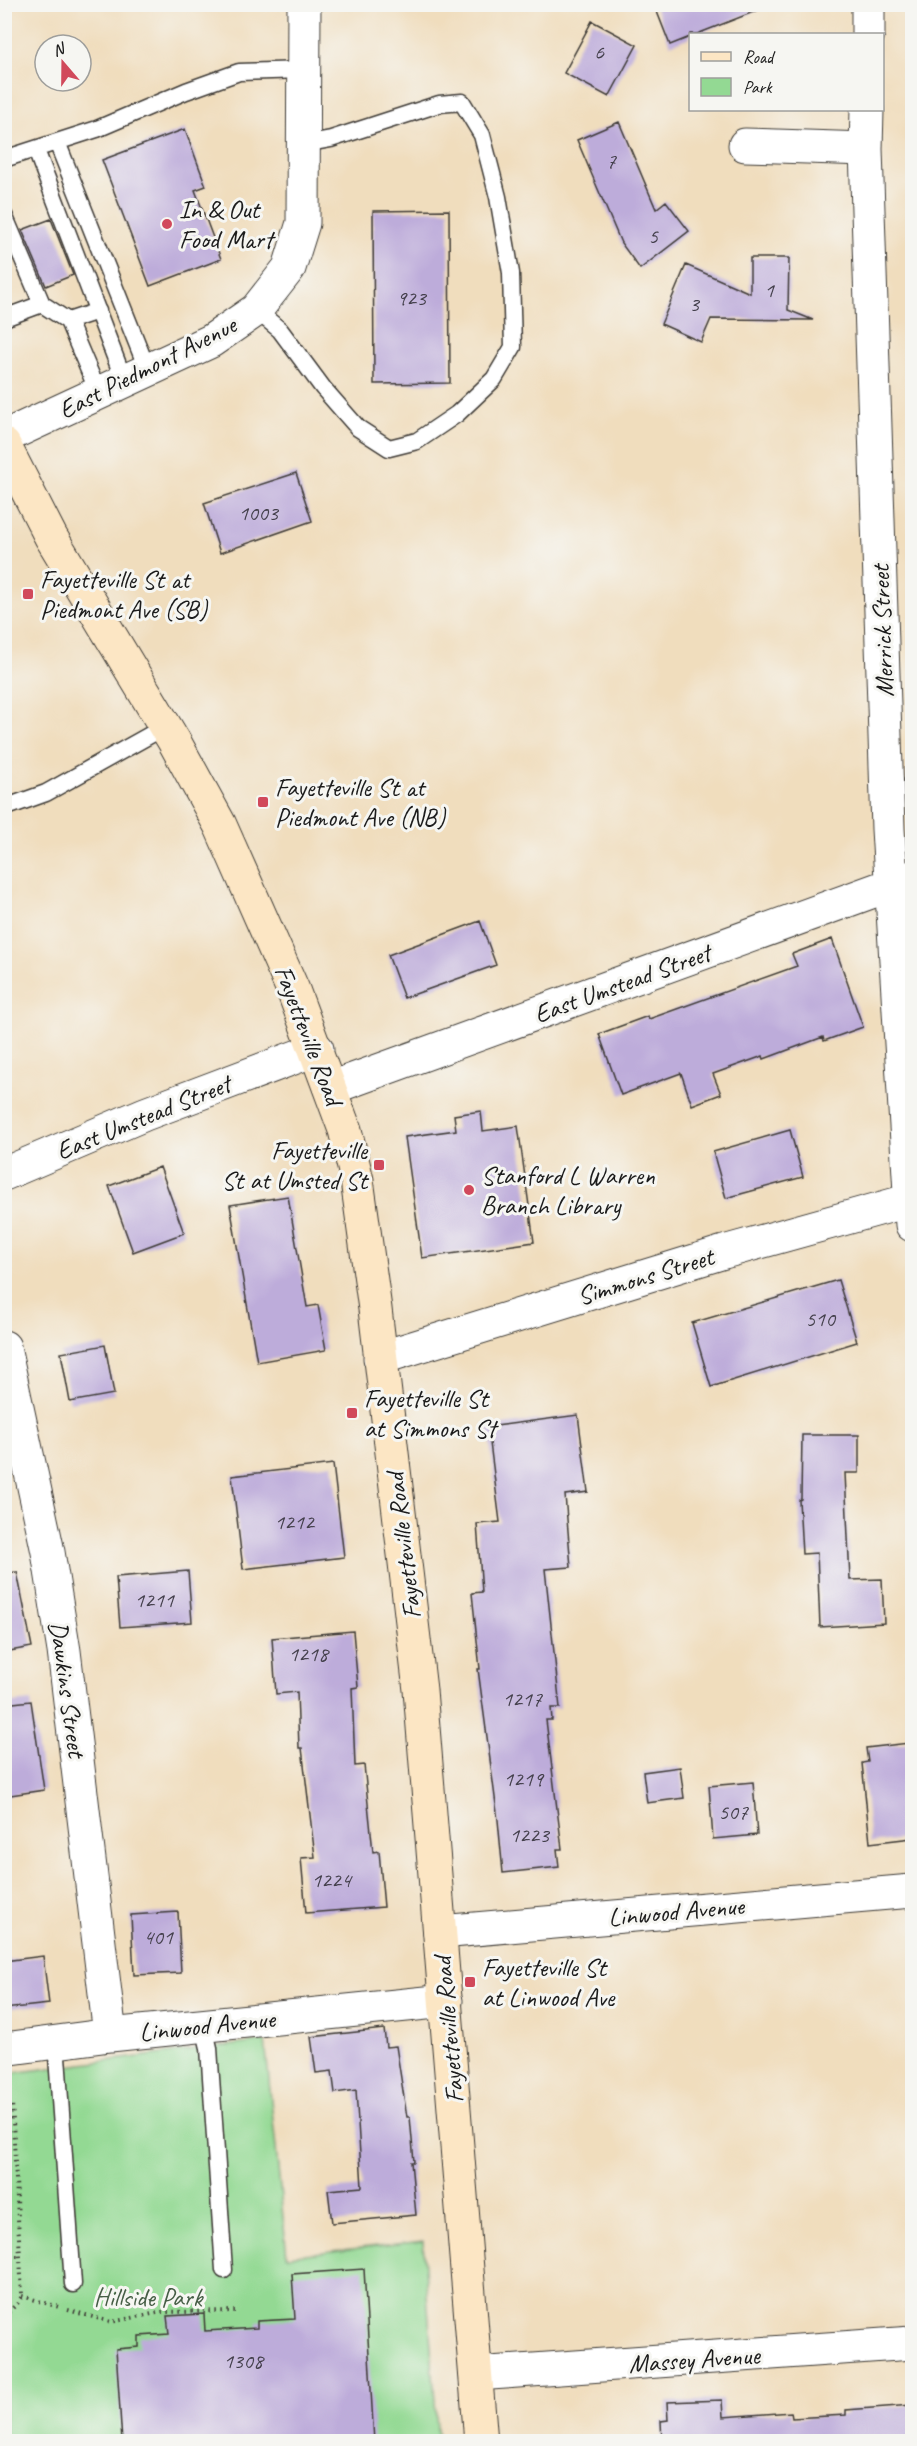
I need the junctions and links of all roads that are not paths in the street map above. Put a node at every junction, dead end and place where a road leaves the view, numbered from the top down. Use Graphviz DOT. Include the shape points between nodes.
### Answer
graph roads {
  1 [pos="304,4"];
  2 [pos="868,4"];
  3 [pos="868,33"];
  4 [pos="304,70"];
  5 [pos="867,111"];
  6 [pos="57,142"];
  7 [pos="304,144"];
  8 [pos="745,145"];
  9 [pos="866,149"];
  10 [pos="36,150"];
  11 [pos="4,159"];
  12 [pos="4,215"];
  13 [pos="42,304"];
  14 [pos="256,310"];
  15 [pos="98,311"];
  16 [pos="4,318"];
  17 [pos="68,321"];
  18 [pos="124,383"];
  19 [pos="4,436"];
  20 [pos="4,446"];
  21 [pos="166,726"];
  22 [pos="4,808"];
  23 [pos="902,881"];
  24 [pos="317,1049"];
  25 [pos="331,1088"];
  26 [pos="4,1174"];
  27 [pos="912,1212"];
  28 [pos="4,1347"];
  29 [pos="380,1358"];
  30 [pos="912,1891"];
  31 [pos="440,1932"];
  32 [pos="446,2001"];
  33 [pos="204,2026"];
  34 [pos="110,2036"];
  35 [pos="56,2042"];
  36 [pos="4,2049"];
  37 [pos="224,2270"];
  38 [pos="73,2284"];
  39 [pos="912,2343"];
  40 [pos="476,2374"];
  41 [pos="481,2442"];
  1 -- 4 [label="street, East Piedmont Avenue"];
  2 -- 3 [label="street"];
  4 -- 6 [label="lane" via="239,72"];
  4 -- 7 [label="street, East Piedmont Avenue"];
  5 -- 9 [label="street, Merrick Street"];
  6 -- 10 [label="lane"];
  6 -- 18 [label="lane"];
  7 -- 14 [label="street, East Piedmont Avenue" via="303,223 289,268"];
  7 -- 14 [label="lane" via="439,104 462,102 482,135 498,197 511,273 513,347 494,379 457,414 417,441 389,448 358,428 280,330"];
  8 -- 9 [label="street"];
  9 -- 23 [label="street, Merrick Street"];
  10 -- 11 [label="lane"];
  10 -- 15 [label="lane"];
  12 -- 13 [label="lane"];
  13 -- 16 [label="lane"];
  13 -- 17 [label="lane"];
  14 -- 18 [label="street, East Piedmont Avenue" via="211,341"];
  15 -- 17 [label="lane"];
  15 -- 18 [label="lane"];
  17 -- 18 [label="lane"];
  18 -- 19 [label="street, East Piedmont Avenue"];
  20 -- 21 [label="main road, Fayetteville Road" via="51,537"];
  21 -- 22 [label="lane" via="46,793"];
  21 -- 24 [label="main road, Fayetteville Road" via="220,825"];
  23 -- 25 [label="street, East Umstead Street"];
  23 -- 27 [label="street, Merrick Street"];
  24 -- 25 [label="main road, Fayetteville Road"];
  24 -- 26 [label="street, East Umstead Street" via="145,1114"];
  25 -- 29 [label="main road, Fayetteville Road" via="357,1180"];
  27 -- 29 [label="street, Simmons Street" via="724,1252"];
  28 -- 34 [label="street, Dawkins Street" via="48,1552 64,1652"];
  29 -- 31 [label="main road, Fayetteville Road" via="420,1690"];
  30 -- 31 [label="street, Linwood Avenue"];
  31 -- 32 [label="main road, Fayetteville Road"];
  32 -- 33 [label="street, Linwood Avenue"];
  32 -- 40 [label="main road, Fayetteville Road"];
  33 -- 34 [label="street, Linwood Avenue"];
  33 -- 37 [label="lane"];
  34 -- 35 [label="street, Linwood Avenue"];
  35 -- 36 [label="street, Linwood Avenue"];
  35 -- 38 [label="lane"];
  39 -- 40 [label="street, Massey Avenue"];
  40 -- 41 [label="main road, Fayetteville Road"];
}
